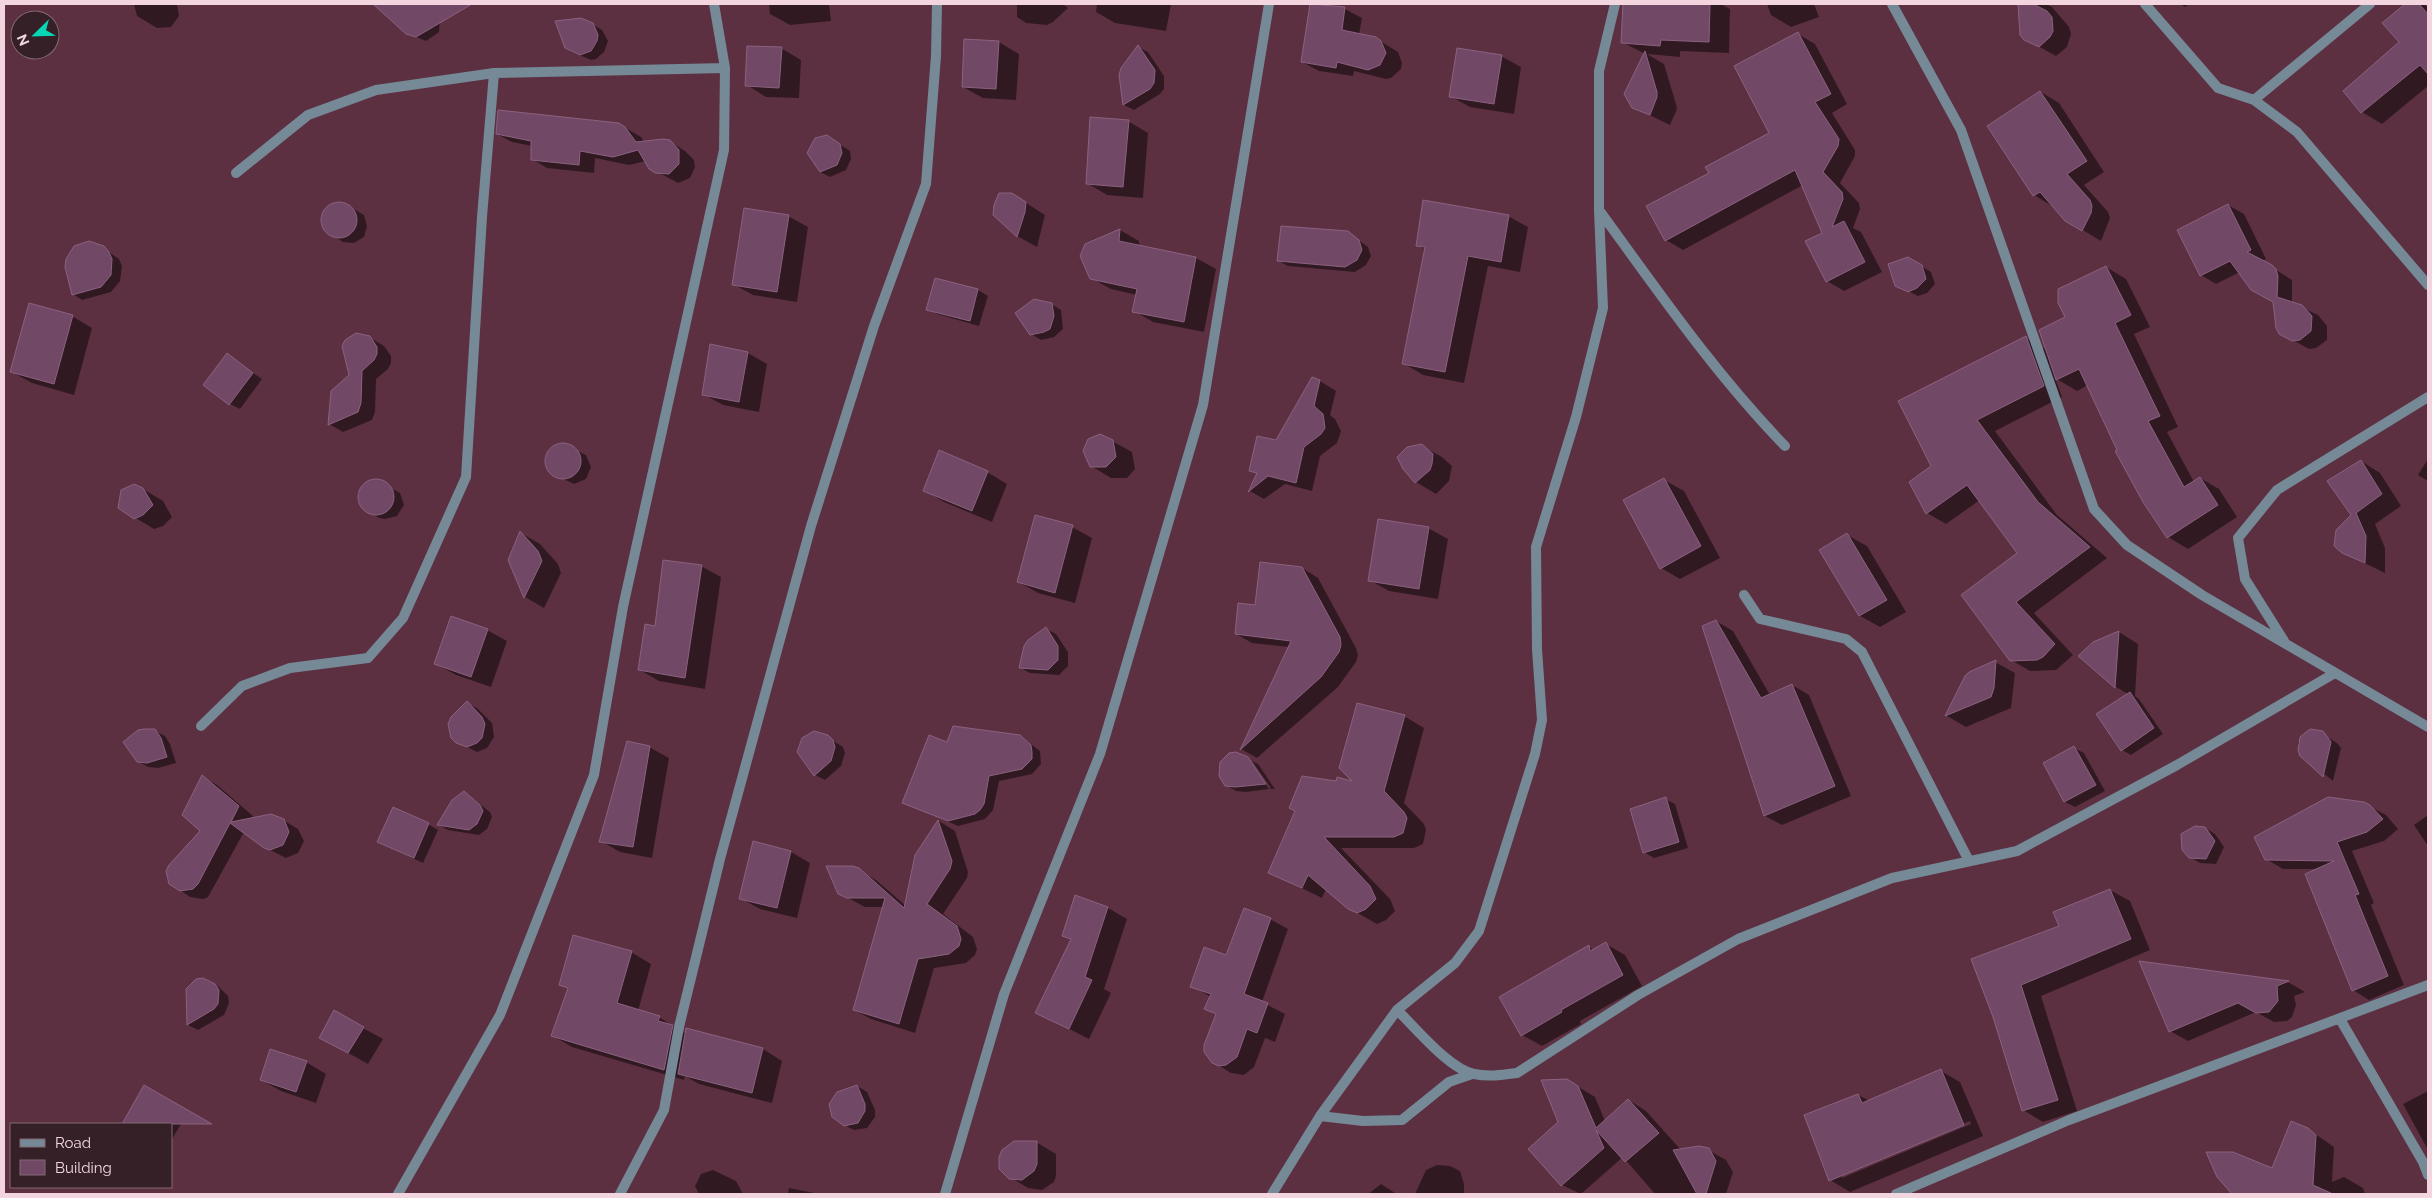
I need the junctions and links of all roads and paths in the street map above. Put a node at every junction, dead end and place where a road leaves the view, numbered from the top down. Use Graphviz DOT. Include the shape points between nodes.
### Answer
graph roads {
  1 [pos="714,4"];
  2 [pos="937,4"];
  3 [pos="1269,4"];
  4 [pos="1615,4"];
  5 [pos="1892,4"];
  6 [pos="2145,4"];
  7 [pos="2370,4"];
  8 [pos="725,68"];
  9 [pos="494,74"];
  10 [pos="2254,100"];
  11 [pos="236,173"];
  12 [pos="1598,210"];
  13 [pos="2428,286"];
  14 [pos="2428,398"];
  15 [pos="1785,446"];
  16 [pos="1744,595"];
  17 [pos="2286,644"];
  18 [pos="2335,673"];
  19 [pos="201,726"];
  20 [pos="2428,728"];
  21 [pos="1969,861"];
  22 [pos="2428,985"];
  23 [pos="1397,1010"];
  24 [pos="2340,1020"];
  25 [pos="1472,1074"];
  26 [pos="1320,1116"];
  27 [pos="2426,1165"];
  28 [pos="2428,1175"];
  29 [pos="398,1194"];
  30 [pos="620,1194"];
  31 [pos="945,1194"];
  32 [pos="1272,1194"];
  33 [pos="1896,1194"];
  1 -- 8 [label="street"];
  2 -- 30 [label="street" via="926,184 874,326 812,526 720,860 680,1027 664,1110"];
  3 -- 31 [label="street" via="1203,405 1100,754 1004,994"];
  4 -- 12 [label="street" via="1599,71"];
  5 -- 17 [label="street" via="1961,130 2094,509 2127,545"];
  6 -- 10 [label="street" via="2218,88"];
  7 -- 10 [label="street"];
  8 -- 9 [label="street"];
  8 -- 29 [label="street" via="724,150 623,607 594,775 500,1015"];
  9 -- 11 [label="street" via="376,90 308,115"];
  9 -- 19 [label="street" via="466,477 403,618 368,658 290,668 242,686"];
  10 -- 13 [label="street" via="2297,132"];
  12 -- 15 [label="street" via="1699,346 1753,413"];
  12 -- 23 [label="street" via="1603,308 1576,417 1536,547 1537,649 1542,720 1535,754 1479,931 1455,964"];
  14 -- 17 [label="street" via="2277,490 2238,538 2245,579"];
  16 -- 21 [label="street" via="1760,619 1846,639 1862,652"];
  17 -- 18 [label="street"];
  18 -- 20 [label="street"];
  18 -- 21 [label="street" via="2177,765 2017,851"];
  21 -- 25 [label="street" via="1892,878 1738,939 1638,995 1517,1074"];
  22 -- 24 [label="street"];
  23 -- 25 [label="street" via="1452,1063"];
  23 -- 26 [label="street"];
  24 -- 27 [label="street"];
  24 -- 33 [label="street" via="2069,1120"];
  25 -- 26 [label="street" via="1450,1082 1402,1120 1363,1121"];
  26 -- 32 [label="street"];
  27 -- 28 [label="street"];
}
